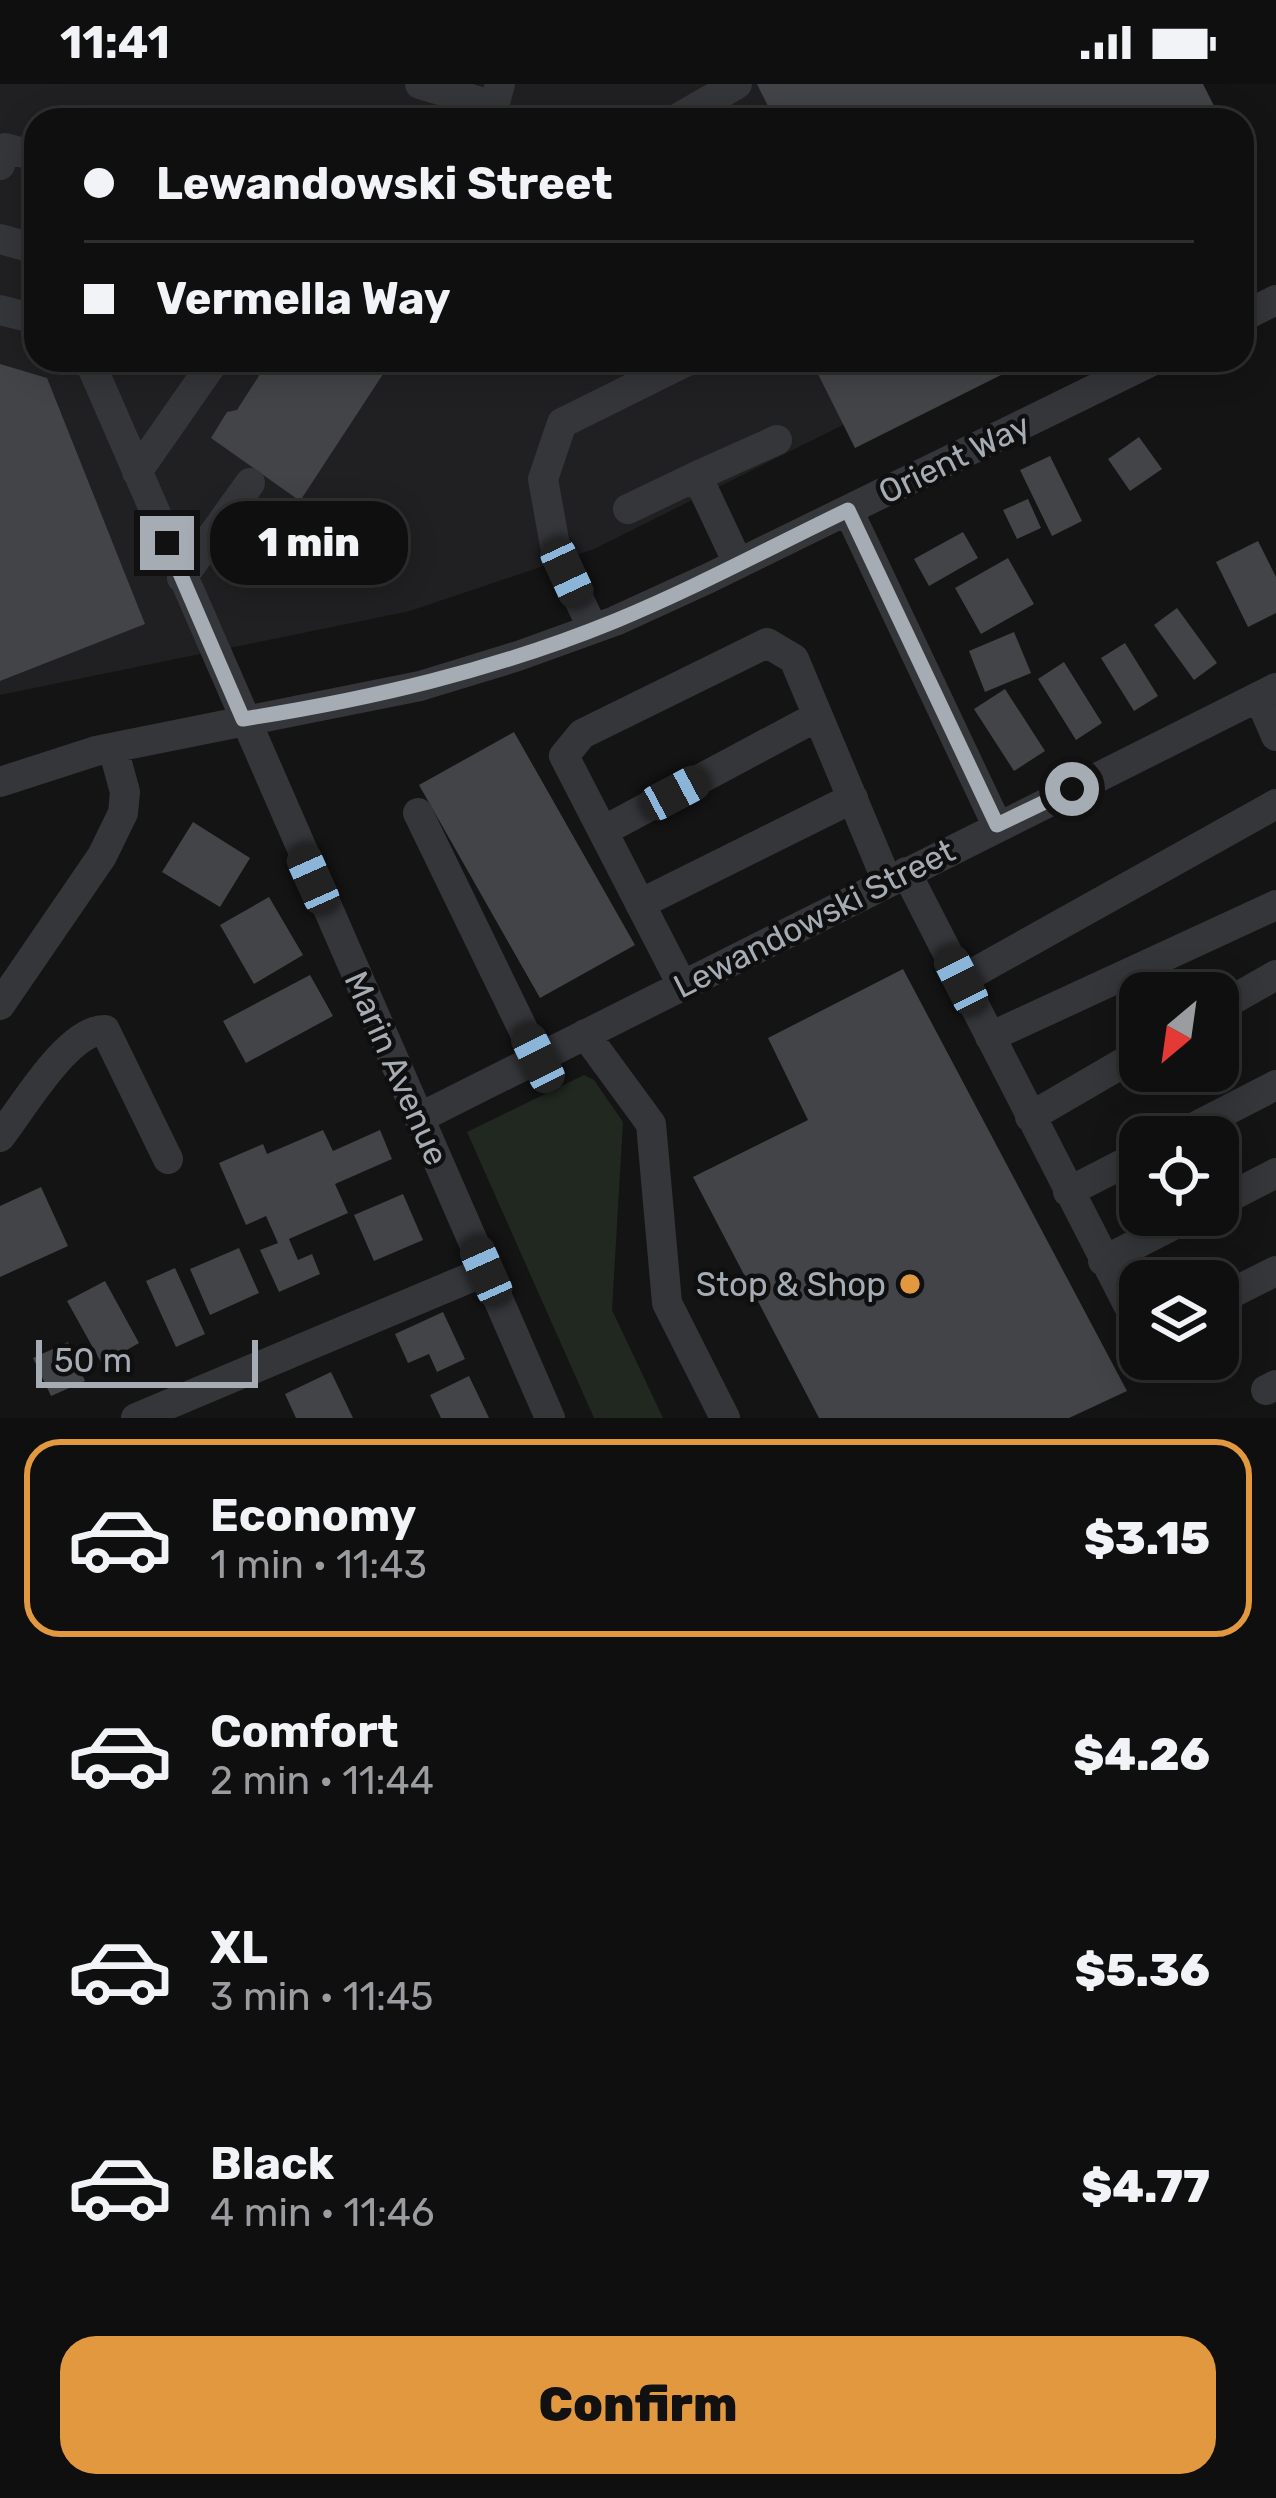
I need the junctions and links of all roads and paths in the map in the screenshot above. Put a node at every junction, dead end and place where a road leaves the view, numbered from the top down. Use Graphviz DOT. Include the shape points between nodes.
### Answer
graph roads {
  1 [pos="420,84"];
  2 [pos="500,84"];
  3 [pos="737,84"];
  4 [pos="696,108"];
  5 [pos="24,153"];
  6 [pos="0,165"];
  7 [pos="94,372"];
  8 [pos="207,372"];
  9 [pos="638,372"];
  10 [pos="1130,372"];
  11 [pos="777,440"];
  12 [pos="137,472"];
  13 [pos="697,476"];
  14 [pos="250,483"];
  15 [pos="628,509"];
  16 [pos="848,510"];
  17 [pos="739,563"];
  18 [pos="182,578"];
  19 [pos="592,629"];
  20 [pos="1268,692"];
  21 [pos="818,716"];
  22 [pos="243,719"];
  23 [pos="1276,736"];
  24 [pos="113,748"];
  25 [pos="0,782"];
  26 [pos="853,799"];
  27 [pos="1276,804"];
  28 [pos="418,813"];
  29 [pos="997,825"];
  30 [pos="603,832"];
  31 [pos="897,876"];
  32 [pos="640,904"];
  33 [pos="1276,905"];
  34 [pos="1276,975"];
  35 [pos="961,980"];
  36 [pos="682,985"];
  37 [pos="1239,996"];
  38 [pos="0,1005"];
  39 [pos="584,1034"];
  40 [pos="990,1037"];
  41 [pos="538,1058"];
  42 [pos="1119,1065"];
  43 [pos="1276,1085"];
  44 [pos="1216,1116"];
  45 [pos="1030,1117"];
  46 [pos="419,1118"];
  47 [pos="0,1137"];
  48 [pos="168,1159"];
  49 [pos="1119,1166"];
  50 [pos="1276,1173"];
  51 [pos="1068,1192"];
  52 [pos="1239,1192"];
  53 [pos="1152,1236"];
  54 [pos="1103,1261"];
  55 [pos="486,1271"];
  56 [pos="1276,1271"];
  57 [pos="1119,1290"];
  58 [pos="1239,1290"];
  59 [pos="136,1418"];
  60 [pos="550,1418"];
  61 [pos="725,1418"];
  1 -- 2 [label="street" via="494,106"];
  3 -- 4 [label="street"];
  5 -- 6 [label="street" via="5,148"];
  7 -- 12 [label="street, Marin Avenue"];
  8 -- 12 [label="street"];
  9 -- 19 [label="street" via="562,423 543,479 556,551"];
  10 -- 16 [label="street, Orient Way"];
  11 -- 13 [label="street"];
  12 -- 18 [label="street, Marin Avenue"];
  13 -- 15 [label="street"];
  13 -- 17 [label="street"];
  14 -- 18 [label="street"];
  16 -- 17 [label="street, Orient Way"];
  16 -- 29 [label="street"];
  17 -- 19 [label="street, Orient Way"];
  18 -- 22 [label="street, Marin Avenue"];
  19 -- 22 [label="street, Orient Way" via="420,686"];
  20 -- 23 [label="street"];
  20 -- 29 [label="street, Lewandowski Street"];
  21 -- 26 [label="street"];
  21 -- 30 [label="street"];
  21 -- 30 [label="street" via="794,659 767,643 582,734 564,755"];
  22 -- 24 [label="street, Orient Way"];
  22 -- 46 [label="street, Marin Avenue"];
  24 -- 25 [label="street, Orient Way"];
  24 -- 38 [label="street" via="123,813"];
  26 -- 31 [label="street"];
  26 -- 32 [label="street"];
  27 -- 35 [label="street"];
  28 -- 41 [label="street"];
  29 -- 31 [label="street, Lewandowski Street"];
  30 -- 32 [label="street"];
  31 -- 35 [label="street"];
  31 -- 36 [label="street, Lewandowski Street"];
  32 -- 36 [label="street"];
  33 -- 40 [label="street"];
  34 -- 37 [label="street"];
  35 -- 40 [label="street"];
  36 -- 39 [label="street, Lewandowski Street"];
  39 -- 41 [label="street, Lewandowski Street"];
  39 -- 61 [label="street" via="651,1124 667,1304"];
  40 -- 45 [label="street"];
  41 -- 46 [label="street, Lewandowski Street"];
  42 -- 45 [label="street"];
  43 -- 44 [label="street"];
  45 -- 51 [label="street"];
  46 -- 55 [label="street, Marin Avenue"];
  47 -- 48 [label="street" via="58,1057 105,1030"];
  49 -- 51 [label="street"];
  50 -- 52 [label="street"];
  51 -- 54 [label="street"];
  53 -- 54 [label="street"];
  54 -- 57 [label="street"];
  55 -- 59 [label="street"];
  55 -- 60 [label="street, Marin Avenue"];
  56 -- 58 [label="street"];
}
